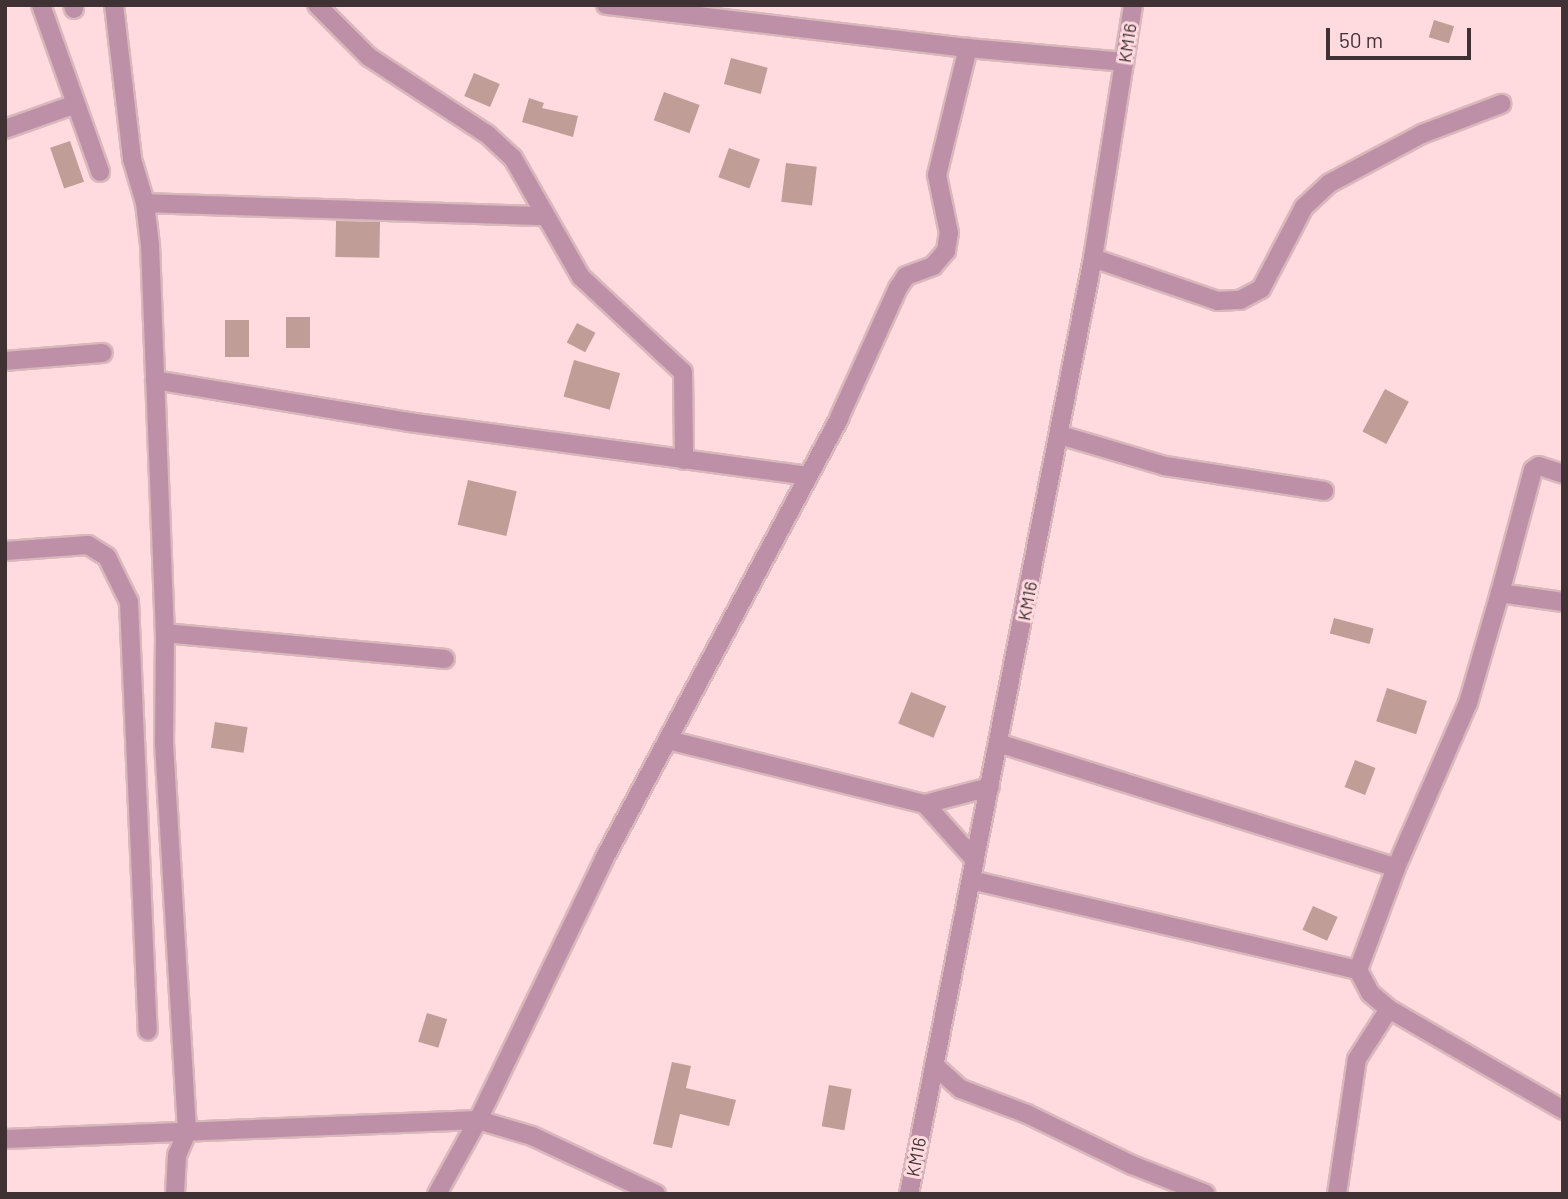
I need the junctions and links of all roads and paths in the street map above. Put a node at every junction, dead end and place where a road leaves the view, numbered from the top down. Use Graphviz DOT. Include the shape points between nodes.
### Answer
graph roads {
  1 [pos="41,5"];
  2 [pos="114,5"];
  3 [pos="317,5"];
  4 [pos="606,5"];
  5 [pos="1133,5"];
  6 [pos="688,9"];
  7 [pos="968,48"];
  8 [pos="1124,62"];
  9 [pos="76,104"];
  10 [pos="1501,104"];
  11 [pos="5,129"];
  12 [pos="100,172"];
  13 [pos="145,203"];
  14 [pos="543,216"];
  15 [pos="1093,258"];
  16 [pos="103,354"];
  17 [pos="5,361"];
  18 [pos="155,380"];
  19 [pos="1060,435"];
  20 [pos="684,460"];
  21 [pos="1563,474"];
  22 [pos="808,476"];
  23 [pos="1324,491"];
  24 [pos="5,551"];
  25 [pos="1500,593"];
  26 [pos="1563,602"];
  27 [pos="165,633"];
  28 [pos="445,659"];
  29 [pos="668,740"];
  30 [pos="998,743"];
  31 [pos="990,787"];
  32 [pos="925,804"];
  33 [pos="975,860"];
  34 [pos="1396,868"];
  35 [pos="971,880"];
  36 [pos="1358,970"];
  37 [pos="1389,1009"];
  38 [pos="148,1031"];
  39 [pos="934,1065"];
  40 [pos="1563,1110"];
  41 [pos="478,1120"];
  42 [pos="187,1132"];
  43 [pos="5,1139"];
  44 [pos="175,1194"];
  45 [pos="437,1194"];
  46 [pos="656,1194"];
  47 [pos="909,1194"];
  48 [pos="1206,1194"];
  49 [pos="1337,1194"];
  1 -- 9 [label="street"];
  2 -- 13 [label="street" via="132,159"];
  3 -- 14 [label="street" via="369,57 501,145 513,158"];
  4 -- 6 [label="street"];
  5 -- 8 [label="street, KM16"];
  6 -- 7 [label="street"];
  7 -- 8 [label="street"];
  7 -- 22 [label="street" via="937,175 949,233 946,251 933,266 906,276 898,288"];
  8 -- 15 [label="street, KM16"];
  9 -- 11 [label="street"];
  9 -- 12 [label="street"];
  10 -- 15 [label="street" via="1422,134 1330,183 1304,207 1261,289 1240,300 1218,301"];
  13 -- 14 [label="street"];
  13 -- 18 [label="street"];
  14 -- 20 [label="street" via="581,277 683,372"];
  15 -- 19 [label="street, KM16"];
  16 -- 17 [label="street"];
  18 -- 20 [label="street"];
  18 -- 27 [label="street"];
  19 -- 23 [label="street" via="1165,467"];
  19 -- 30 [label="street, KM16"];
  20 -- 22 [label="street"];
  21 -- 25 [label="street" via="1539,466 1533,470"];
  22 -- 29 [label="street"];
  24 -- 38 [label="street" via="88,545 107,557 128,603"];
  25 -- 26 [label="street"];
  25 -- 34 [label="street" via="1468,703"];
  27 -- 28 [label="street"];
  27 -- 42 [label="street" via="164,743"];
  29 -- 32 [label="street"];
  29 -- 41 [label="street" via="528,1009"];
  30 -- 31 [label="street, KM16"];
  30 -- 34 [label="street"];
  31 -- 32 [label="street"];
  31 -- 33 [label="street, KM16"];
  32 -- 33 [label="street"];
  33 -- 35 [label="street, KM16"];
  34 -- 36 [label="street"];
  35 -- 36 [label="street"];
  35 -- 39 [label="street, KM16"];
  36 -- 37 [label="street" via="1370,993"];
  37 -- 40 [label="street"];
  37 -- 49 [label="street" via="1357,1059"];
  39 -- 47 [label="street, KM16"];
  39 -- 48 [label="street" via="961,1089"];
  41 -- 42 [label="street"];
  41 -- 45 [label="street"];
  41 -- 46 [label="street" via="532,1136"];
  42 -- 43 [label="street"];
  42 -- 44 [label="street" via="177,1155"];
}
